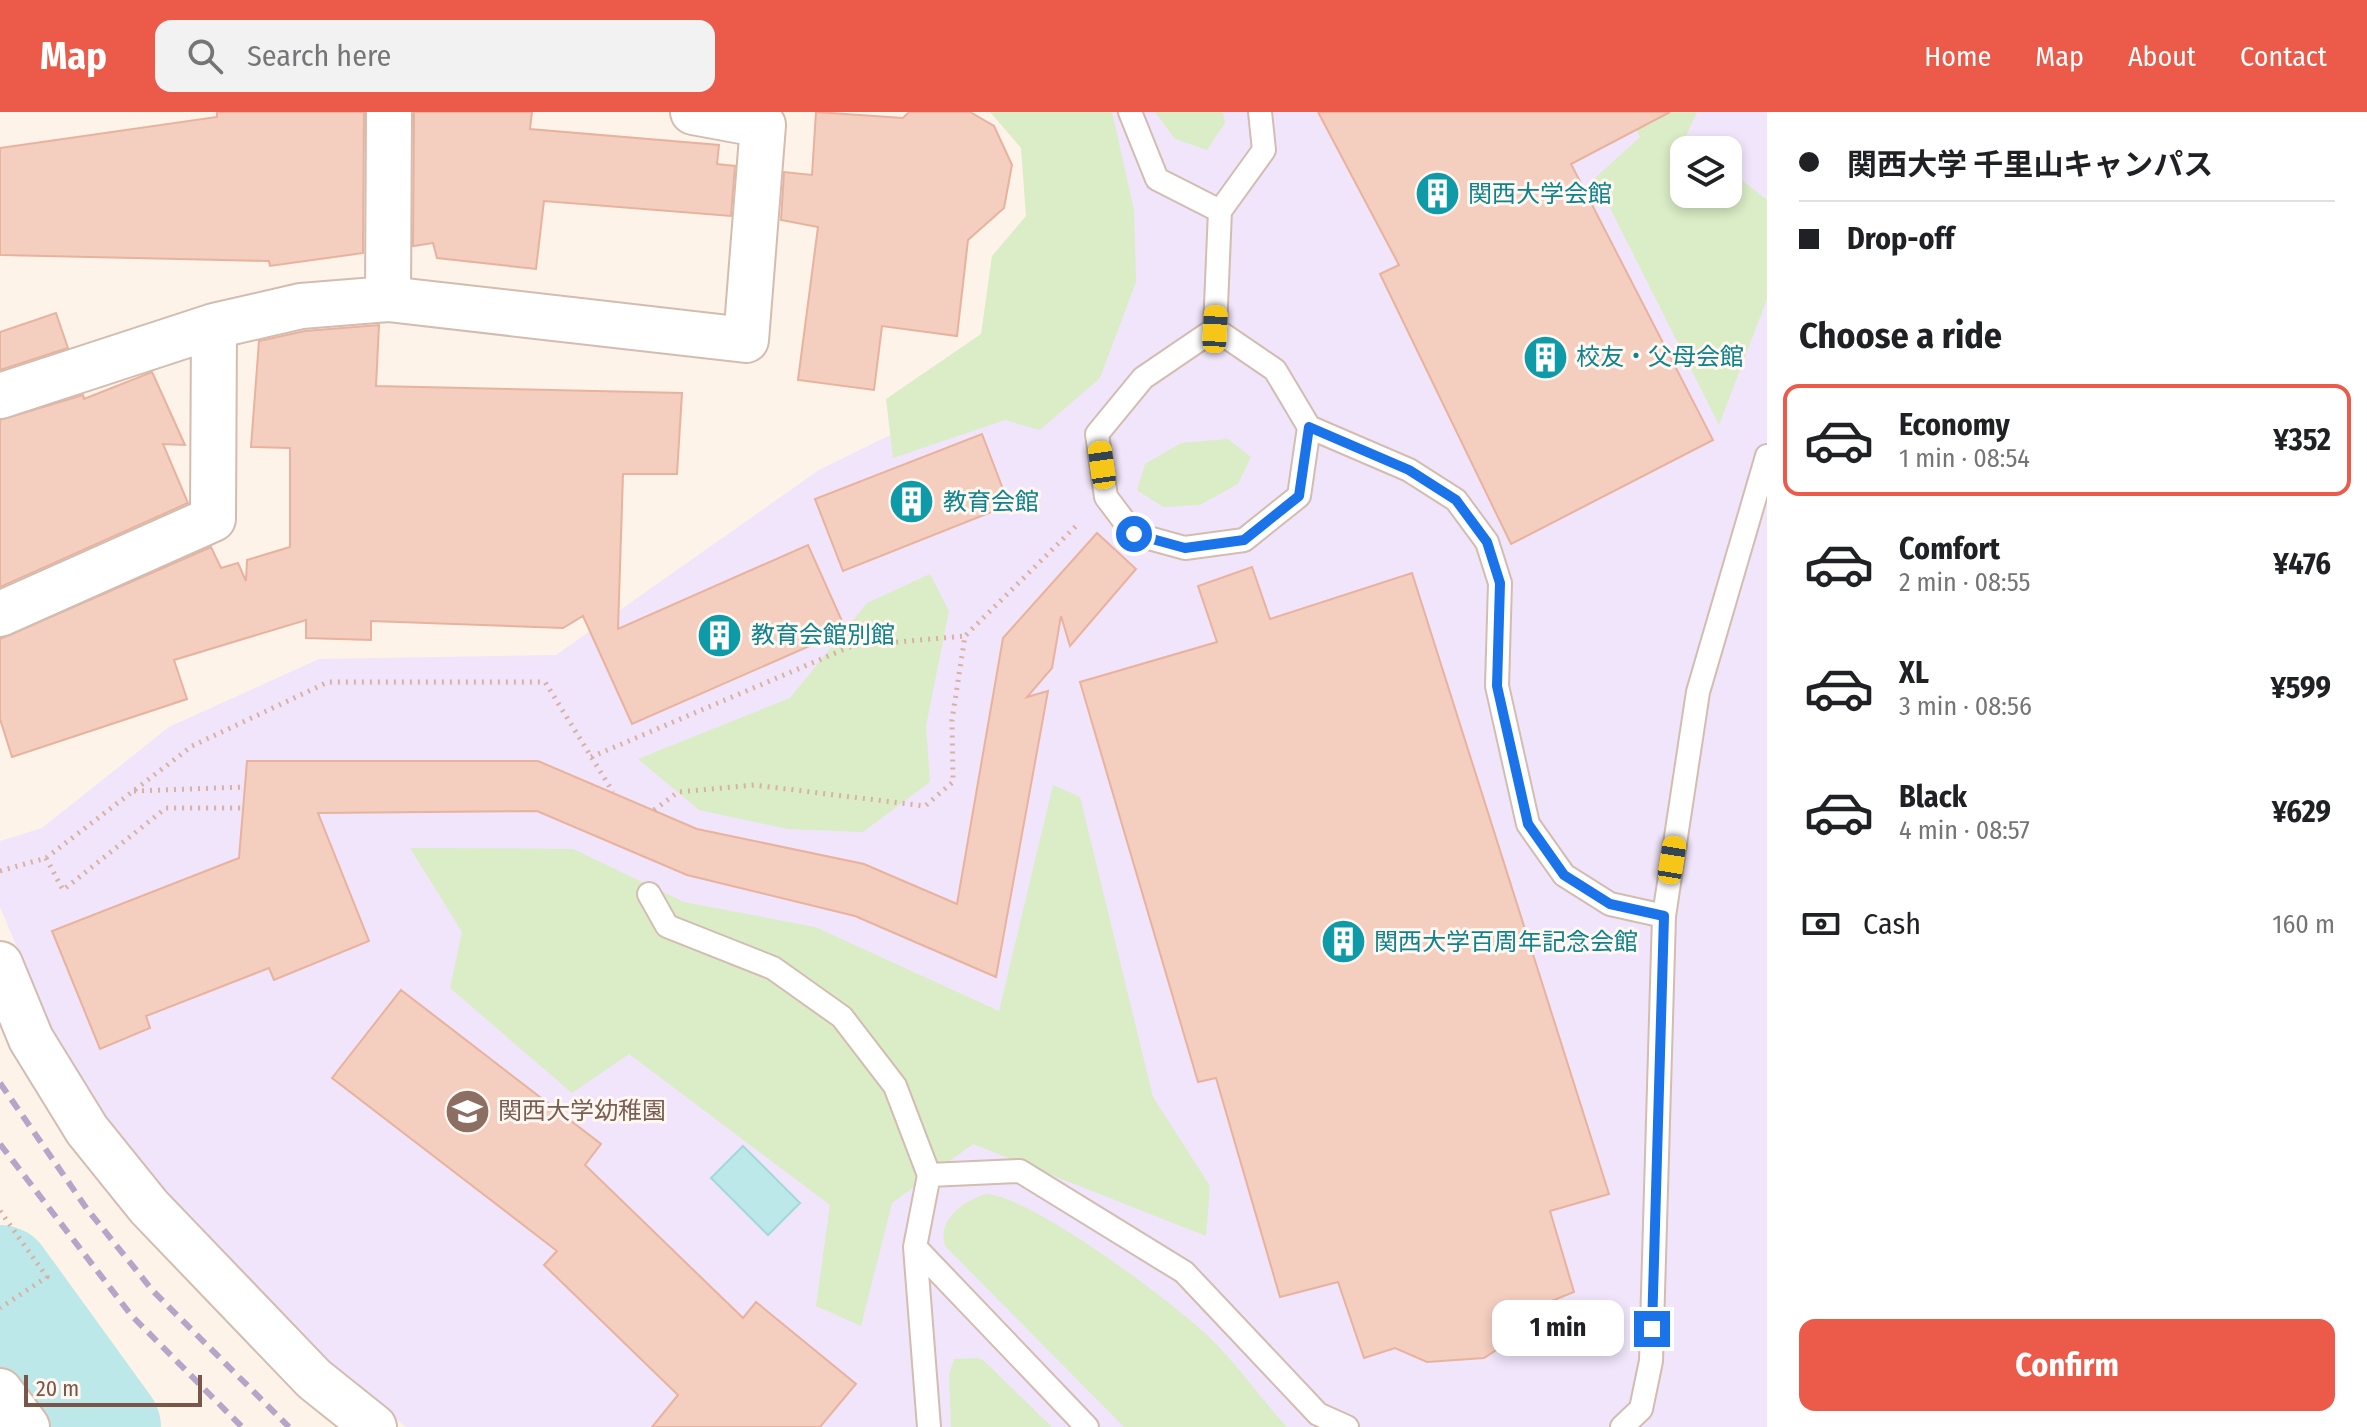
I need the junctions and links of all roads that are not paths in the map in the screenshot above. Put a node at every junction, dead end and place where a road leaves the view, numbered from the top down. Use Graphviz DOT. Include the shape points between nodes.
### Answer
graph roads {
  1 [pos="389,112"];
  2 [pos="693,112"];
  3 [pos="1130,112"];
  4 [pos="1260,112"];
  5 [pos="1220,211"];
  6 [pos="388,299"];
  7 [pos="214,326"];
  8 [pos="1215,329"];
  9 [pos="0,396"];
  10 [pos="1309,427"];
  11 [pos="1767,456"];
  12 [pos="0,614"];
  13 [pos="649,894"];
  14 [pos="1664,916"];
  15 [pos="0,964"];
  16 [pos="929,1175"];
  17 [pos="915,1247"];
  18 [pos="374,1427"];
  19 [pos="929,1427"];
  20 [pos="1087,1427"];
  21 [pos="1347,1427"];
  22 [pos="1622,1427"];
  1 -- 6 [label="street"];
  2 -- 6 [label="street" via="763,125 746,340"];
  3 -- 5 [label="lane" via="1157,179"];
  4 -- 5 [label="lane" via="1264,150"];
  5 -- 8 [label="lane"];
  6 -- 7 [label="street" via="301,306"];
  7 -- 9 [label="street"];
  7 -- 12 [label="street" via="213,519"];
  8 -- 10 [label="lane" via="1275,370"];
  8 -- 10 [label="lane" via="1143,378 1097,434 1106,497 1134,534 1185,548 1244,540 1299,496"];
  10 -- 14 [label="lane" via="1409,470 1456,500 1487,542 1500,583 1497,686 1528,824 1564,875 1610,904"];
  11 -- 14 [label="lane" via="1698,692"];
  13 -- 16 [label="lane" via="667,926 773,968 842,1017 895,1086"];
  14 -- 22 [label="lane" via="1651,1361 1641,1409"];
  15 -- 18 [label="street" via="31,1039 87,1130 149,1207 314,1379"];
  16 -- 17 [label="lane"];
  16 -- 21 [label="lane" via="1020,1171 1184,1272 1318,1414"];
  17 -- 19 [label="lane"];
  17 -- 20 [label="lane"];
}
